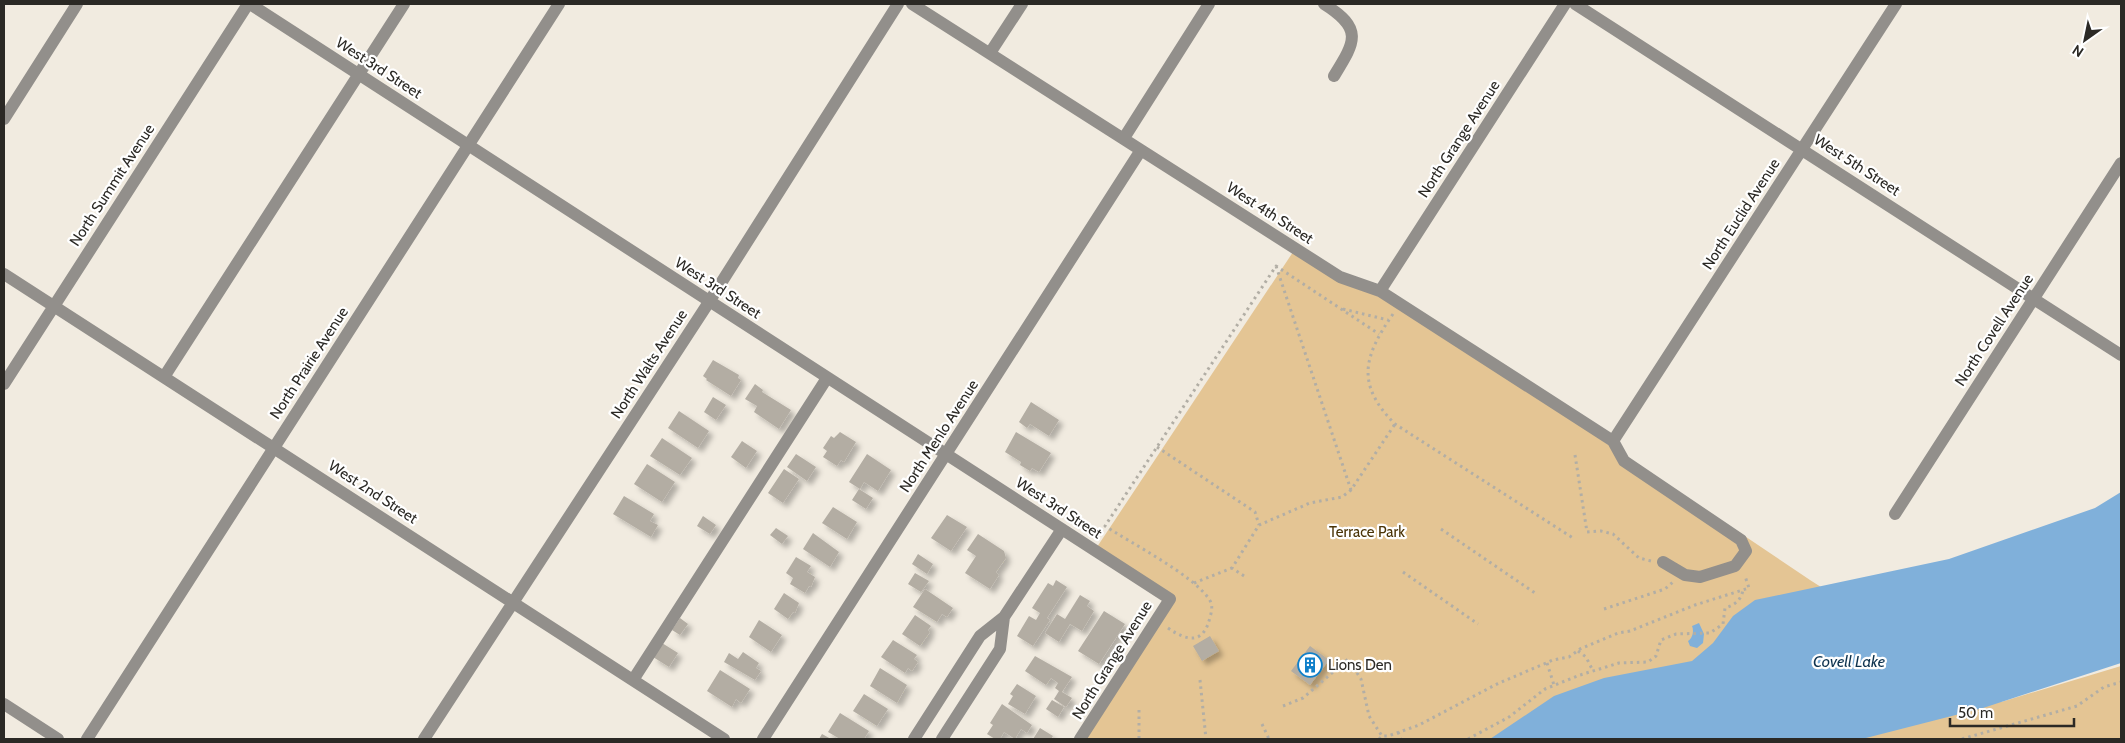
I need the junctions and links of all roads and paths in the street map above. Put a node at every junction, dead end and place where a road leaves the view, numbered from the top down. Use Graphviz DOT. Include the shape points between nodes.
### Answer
graph roads {
  1 [pos="77,4"];
  2 [pos="249,4"];
  3 [pos="404,4"];
  4 [pos="559,4"];
  5 [pos="898,4"];
  6 [pos="912,4"];
  7 [pos="1022,4"];
  8 [pos="1210,4"];
  9 [pos="1324,4"];
  10 [pos="1565,4"];
  11 [pos="1575,4"];
  12 [pos="1896,4"];
  13 [pos="990,53"];
  14 [pos="359,74"];
  15 [pos="1334,76"];
  16 [pos="4,120"];
  17 [pos="1124,138"];
  18 [pos="468,145"];
  19 [pos="1803,149"];
  20 [pos="1141,150"];
  21 [pos="2121,163"];
  22 [pos="1276,266"];
  23 [pos="4,274"];
  24 [pos="1380,291"];
  25 [pos="2033,300"];
  26 [pos="709,302"];
  27 [pos="1400,304"];
  28 [pos="53,306"];
  29 [pos="1341,308"];
  30 [pos="1388,320"];
  31 [pos="1379,334"];
  32 [pos="2121,355"];
  33 [pos="164,377"];
  34 [pos="827,378"];
  35 [pos="4,384"];
  36 [pos="1395,424"];
  37 [pos="1613,442"];
  38 [pos="1157,447"];
  39 [pos="274,448"];
  40 [pos="947,455"];
  41 [pos="1575,455"];
  42 [pos="1352,490"];
  43 [pos="1895,514"];
  44 [pos="1259,525"];
  45 [pos="1062,529"];
  46 [pos="1441,529"];
  47 [pos="1573,538"];
  48 [pos="1663,562"];
  49 [pos="1232,568"];
  50 [pos="1403,572"];
  51 [pos="1681,573"];
  52 [pos="1244,576"];
  53 [pos="1194,583"];
  54 [pos="1749,588"];
  55 [pos="1743,590"];
  56 [pos="1534,593"];
  57 [pos="1170,598"];
  58 [pos="513,602"];
  59 [pos="1604,609"];
  60 [pos="1004,617"];
  61 [pos="1156,620"];
  62 [pos="1478,624"];
  63 [pos="1578,651"];
  64 [pos="1546,663"];
  65 [pos="1593,671"];
  66 [pos="633,680"];
  67 [pos="1200,680"];
  68 [pos="2121,682"];
  69 [pos="1554,686"];
  70 [pos="4,704"];
  71 [pos="1283,706"];
  72 [pos="1139,710"];
  73 [pos="1262,724"];
  74 [pos="1398,732"];
  75 [pos="1380,737"];
  76 [pos="1390,737"];
  77 [pos="58,739"];
  78 [pos="87,739"];
  79 [pos="424,739"];
  80 [pos="724,739"];
  81 [pos="763,739"];
  82 [pos="914,739"];
  83 [pos="942,739"];
  84 [pos="1080,739"];
  85 [pos="1139,739"];
  86 [pos="1206,739"];
  87 [pos="1269,739"];
  88 [pos="1401,739"];
  89 [pos="1468,739"];
  90 [pos="1962,739"];
  1 -- 16 [label="street"];
  2 -- 14 [label="street, West 3rd Street"];
  2 -- 28 [label="street, North Summit Avenue"];
  3 -- 14 [label="street"];
  4 -- 18 [label="street, North Prairie Avenue"];
  5 -- 26 [label="street, North Walts Avenue"];
  6 -- 13 [label="street, West 4th Street"];
  7 -- 13 [label="street"];
  8 -- 17 [label="street"];
  9 -- 15 [label="street" via="1341,16 1352,30 1350,51"];
  10 -- 24 [label="street, North Grange Avenue"];
  11 -- 19 [label="street, West 5th Street"];
  12 -- 19 [label="street, North Euclid Avenue"];
  13 -- 17 [label="street, West 4th Street"];
  14 -- 18 [label="street, West 3rd Street"];
  14 -- 33 [label="street"];
  17 -- 20 [label="street, West 4th Street"];
  18 -- 26 [label="street, West 3rd Street"];
  18 -- 39 [label="street, North Prairie Avenue"];
  19 -- 25 [label="street, West 5th Street"];
  19 -- 37 [label="street, North Euclid Avenue"];
  20 -- 24 [label="street, West 4th Street" via="1340,277"];
  20 -- 40 [label="street, North Menlo Avenue"];
  21 -- 25 [label="street, North Covell Avenue"];
  22 -- 29 [label="path"];
  22 -- 38 [label="path"];
  22 -- 42 [label="path"];
  23 -- 28 [label="street, West 2nd Street"];
  24 -- 27 [label="street, West 4th Street"];
  25 -- 32 [label="street, West 5th Street"];
  25 -- 43 [label="street, North Covell Avenue"];
  26 -- 34 [label="street, West 3rd Street"];
  26 -- 58 [label="street, North Walts Avenue"];
  27 -- 30 [label="path"];
  27 -- 37 [label="street, West 4th Street"];
  28 -- 33 [label="street, West 2nd Street"];
  28 -- 35 [label="street, North Summit Avenue"];
  29 -- 30 [label="path"];
  29 -- 31 [label="path"];
  30 -- 31 [label="path"];
  31 -- 36 [label="path" via="1370,353 1371,394"];
  33 -- 39 [label="street, West 2nd Street"];
  34 -- 40 [label="street, West 3rd Street"];
  34 -- 66 [label="street"];
  36 -- 42 [label="path"];
  36 -- 47 [label="path"];
  37 -- 51 [label="street" via="1624,461 1741,540 1746,551 1740,561 1729,569 1700,577"];
  38 -- 44 [label="path" via="1255,512"];
  38 -- 53 [label="path" via="1105,526"];
  39 -- 58 [label="street, West 2nd Street"];
  39 -- 78 [label="street, North Prairie Avenue"];
  40 -- 45 [label="street, West 3rd Street"];
  40 -- 81 [label="street, North Menlo Avenue"];
  41 -- 48 [label="path" via="1587,532 1613,534 1639,558 1657,564"];
  42 -- 44 [label="path" via="1342,497 1310,503"];
  44 -- 49 [label="path"];
  45 -- 57 [label="street, West 3rd Street"];
  45 -- 60 [label="street"];
  46 -- 56 [label="path"];
  48 -- 51 [label="street"];
  49 -- 52 [label="path"];
  49 -- 53 [label="path"];
  50 -- 62 [label="path"];
  51 -- 59 [label="path" via="1665,589"];
  53 -- 61 [label="path" via="1210,600 1212,609 1208,628 1202,635 1190,639"];
  54 -- 55 [label="path"];
  55 -- 63 [label="path" via="1618,633"];
  55 -- 65 [label="path" via="1733,606 1725,608 1723,624 1710,633 1676,634 1661,640 1656,656 1648,662 1619,663"];
  57 -- 61 [label="street, North Grange Avenue"];
  58 -- 66 [label="street, West 2nd Street"];
  58 -- 79 [label="street, North Walts Avenue"];
  60 -- 82 [label="street" via="980,636"];
  60 -- 83 [label="street" via="1000,649"];
  61 -- 84 [label="street, North Grange Avenue"];
  63 -- 64 [label="path"];
  63 -- 65 [label="path" via="1586,656"];
  64 -- 69 [label="path"];
  64 -- 74 [label="path" via="1470,697 1419,725"];
  65 -- 69 [label="path"];
  66 -- 80 [label="street, West 2nd Street"];
  67 -- 86 [label="path"];
  68 -- 90 [label="path" via="2104,687 2077,706"];
  69 -- 89 [label="path"];
  70 -- 77 [label="street"];
  71 -- 75 [label="path" via="1303,698 1348,659 1361,679 1369,716"];
  72 -- 85 [label="path"];
  73 -- 87 [label="path"];
  74 -- 76 [label="path"];
  74 -- 88 [label="path"];
  75 -- 76 [label="path"];
}
